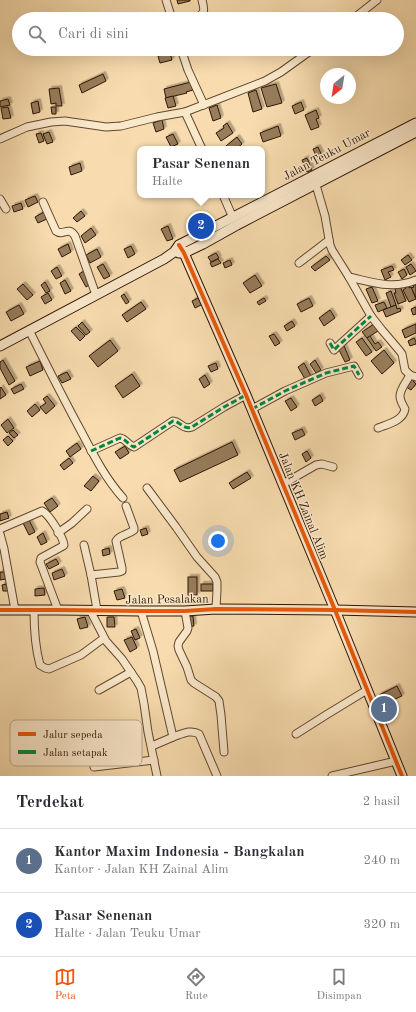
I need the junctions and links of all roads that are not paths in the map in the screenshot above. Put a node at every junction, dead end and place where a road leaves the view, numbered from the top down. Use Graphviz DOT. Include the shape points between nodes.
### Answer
graph roads {
  1 [pos="166,0"];
  2 [pos="202,0"];
  3 [pos="377,0"];
  4 [pos="170,12"];
  5 [pos="204,12"];
  6 [pos="361,12"];
  7 [pos="184,56"];
  8 [pos="303,56"];
  9 [pos="204,105"];
  10 [pos="185,112"];
  11 [pos="416,123"];
  12 [pos="416,132"];
  13 [pos="0,138"];
  14 [pos="201,146"];
  15 [pos="345,165"];
  16 [pos="316,185"];
  17 [pos="224,198"];
  18 [pos="0,199"];
  19 [pos="43,202"];
  20 [pos="6,209"];
  21 [pos="233,218"];
  22 [pos="329,240"];
  23 [pos="179,250"];
  24 [pos="299,263"];
  25 [pos="349,277"];
  26 [pos="416,280"];
  27 [pos="96,295"];
  28 [pos="371,316"];
  29 [pos="29,330"];
  30 [pos="330,343"];
  31 [pos="0,346"];
  32 [pos="358,375"];
  33 [pos="413,376"];
  34 [pos="246,395"];
  35 [pos="252,409"];
  36 [pos="378,428"];
  37 [pos="92,451"];
  38 [pos="333,466"];
  39 [pos="283,484"];
  40 [pos="147,488"];
  41 [pos="122,498"];
  42 [pos="126,506"];
  43 [pos="87,509"];
  44 [pos="0,529"];
  45 [pos="58,532"];
  46 [pos="0,534"];
  47 [pos="84,545"];
  48 [pos="91,575"];
  49 [pos="216,609"];
  50 [pos="0,610"];
  51 [pos="15,610"];
  52 [pos="34,610"];
  53 [pos="58,610"];
  54 [pos="93,610"];
  55 [pos="335,610"];
  56 [pos="141,611"];
  57 [pos="185,611"];
  58 [pos="416,612"];
  59 [pos="104,638"];
  60 [pos="131,672"];
  61 [pos="99,690"];
  62 [pos="367,690"];
  63 [pos="296,734"];
  64 [pos="173,737"];
  65 [pos="152,746"];
  66 [pos="224,752"];
  67 [pos="154,760"];
  68 [pos="142,761"];
  69 [pos="396,761"];
  70 [pos="103,766"];
  71 [pos="94,767"];
  72 [pos="157,776"];
  73 [pos="217,776"];
  74 [pos="332,776"];
  75 [pos="402,776"];
  1 -- 4 [label="street"];
  2 -- 5 [label="street"];
  3 -- 6 [label="street"];
  7 -- 9 [label="street"];
  8 -- 9 [label="street" via="265,81"];
  9 -- 10 [label="street"];
  10 -- 13 [label="street" via="121,126 51,122 27,127"];
  10 -- 14 [label="street"];
  11 -- 15 [label="street, Jalan Teuku Umar"];
  12 -- 15 [label="street, Jalan Teuku Umar"];
  15 -- 16 [label="street, Jalan Teuku Umar"];
  15 -- 21 [label="street, Jalan Teuku Umar"];
  16 -- 22 [label="street"];
  16 -- 23 [label="street, Jalan Teuku Umar"];
  17 -- 21 [label="street"];
  18 -- 20 [label="street"];
  19 -- 27 [label="street" via="56,231 71,232 75,236"];
  21 -- 23 [label="street, Jalan Teuku Umar"];
  22 -- 24 [label="street"];
  22 -- 25 [label="street" via="332,250"];
  23 -- 27 [label="street"];
  23 -- 34 [label="street, Jalan KH Zainal Alim"];
  25 -- 26 [label="street" via="387,285 403,285"];
  25 -- 28 [label="street"];
  27 -- 29 [label="street"];
  28 -- 30 [label="street" via="336,349 334,350"];
  28 -- 33 [label="street" via="399,350 405,370"];
  29 -- 31 [label="street"];
  29 -- 37 [label="street"];
  32 -- 35 [label="street" via="354,366 326,372"];
  33 -- 36 [label="street" via="401,391 400,396 405,409 403,416"];
  34 -- 35 [label="street, Jalan KH Zainal Alim"];
  34 -- 37 [label="street" via="192,427 188,428 173,421 134,447 120,438"];
  35 -- 39 [label="street, Jalan KH Zainal Alim"];
  37 -- 41 [label="street"];
  38 -- 39 [label="street" via="316,465"];
  39 -- 55 [label="street, Jalan KH Zainal Alim"];
  40 -- 49 [label="street" via="197,558 215,577"];
  42 -- 48 [label="street" via="134,530 116,541 122,571"];
  43 -- 45 [label="street"];
  44 -- 45 [label="street" via="43,511"];
  45 -- 53 [label="street" via="64,545 41,558 40,562"];
  46 -- 51 [label="street"];
  47 -- 48 [label="street"];
  48 -- 54 [label="street"];
  49 -- 55 [label="street, Jalan Pesalakan"];
  49 -- 57 [label="street, Jalan Pesalakan"];
  50 -- 51 [label="street, Jalan Pesalakan"];
  51 -- 52 [label="street, Jalan Pesalakan"];
  52 -- 53 [label="street, Jalan Pesalakan"];
  52 -- 59 [label="street" via="36,646 40,665 45,668 49,669 81,655"];
  53 -- 54 [label="street, Jalan Pesalakan"];
  54 -- 56 [label="street, Jalan Pesalakan"];
  54 -- 59 [label="street"];
  55 -- 58 [label="street, Jalan Pesalakan"];
  55 -- 62 [label="street, Jalan KH Zainal Alim"];
  56 -- 57 [label="street, Jalan Pesalakan"];
  56 -- 64 [label="street"];
  57 -- 66 [label="street" via="188,628 179,642 179,650 191,680 213,694 218,701"];
  59 -- 60 [label="street"];
  60 -- 61 [label="street"];
  60 -- 65 [label="street" via="141,688"];
  62 -- 63 [label="street"];
  62 -- 69 [label="street, Jalan KH Zainal Alim"];
  64 -- 65 [label="street"];
  64 -- 73 [label="street" via="190,731 199,734"];
  65 -- 67 [label="street"];
  67 -- 68 [label="street"];
  67 -- 72 [label="street"];
  69 -- 74 [label="street"];
  69 -- 75 [label="street, Jalan KH Zainal Alim"];
  70 -- 71 [label="street"];
}
